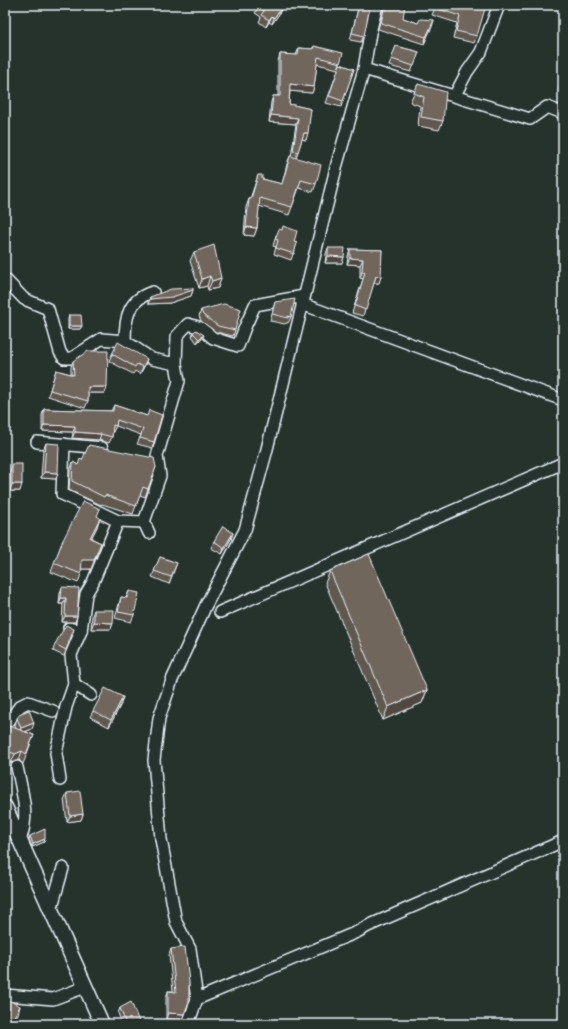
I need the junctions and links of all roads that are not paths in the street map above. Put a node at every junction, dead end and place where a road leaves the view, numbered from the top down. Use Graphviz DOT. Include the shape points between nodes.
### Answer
graph roads {
  1 [pos="377,5"];
  2 [pos="499,5"];
  3 [pos="364,69"];
  4 [pos="455,95"];
  5 [pos="563,113"];
  6 [pos="5,279"];
  7 [pos="153,292"];
  8 [pos="303,300"];
  9 [pos="125,341"];
  10 [pos="176,364"];
  11 [pos="563,400"];
  12 [pos="37,442"];
  13 [pos="64,444"];
  14 [pos="114,452"];
  15 [pos="143,456"];
  16 [pos="157,456"];
  17 [pos="563,463"];
  18 [pos="118,521"];
  19 [pos="144,522"];
  20 [pos="149,533"];
  21 [pos="220,612"];
  22 [pos="69,628"];
  23 [pos="81,631"];
  24 [pos="74,684"];
  25 [pos="91,695"];
  26 [pos="53,711"];
  27 [pos="5,726"];
  28 [pos="17,768"];
  29 [pos="60,780"];
  30 [pos="5,807"];
  31 [pos="20,840"];
  32 [pos="563,841"];
  33 [pos="63,868"];
  34 [pos="51,910"];
  35 [pos="85,987"];
  36 [pos="5,995"];
  37 [pos="197,999"];
  38 [pos="102,1024"];
  39 [pos="188,1024"];
  1 -- 3 [label="street"];
  2 -- 4 [label="street" via="481,52"];
  3 -- 4 [label="street"];
  3 -- 8 [label="street"];
  4 -- 5 [label="street" via="530,119 547,107"];
  6 -- 9 [label="street" via="24,298 48,309 64,358 72,358 101,339"];
  7 -- 9 [label="street" via="141,296 132,306 126,319"];
  8 -- 10 [label="street" via="255,305 245,327 241,349 213,338 202,328 188,324 177,336"];
  8 -- 11 [label="street"];
  8 -- 37 [label="street" via="245,530 206,605 172,680 159,718 154,760 161,839 176,922 190,949"];
  9 -- 10 [label="street" via="152,359"];
  10 -- 16 [label="street" via="179,381"];
  12 -- 13 [label="street"];
  13 -- 14 [label="street" via="98,447"];
  13 -- 18 [label="street" via="62,494"];
  15 -- 16 [label="street"];
  16 -- 19 [label="street" via="160,476"];
  17 -- 21 [label="street"];
  18 -- 19 [label="street"];
  18 -- 23 [label="street" via="86,594"];
  19 -- 20 [label="street"];
  22 -- 23 [label="street"];
  23 -- 24 [label="street" via="71,655"];
  24 -- 25 [label="street"];
  24 -- 29 [label="street" via="56,753"];
  26 -- 27 [label="street" via="28,702 20,706"];
  28 -- 31 [label="street" via="26,815"];
  30 -- 31 [label="street"];
  31 -- 34 [label="street"];
  32 -- 37 [label="street"];
  33 -- 34 [label="street"];
  34 -- 35 [label="street"];
  35 -- 36 [label="street" via="53,999"];
  35 -- 38 [label="street"];
  37 -- 39 [label="street"];
}
